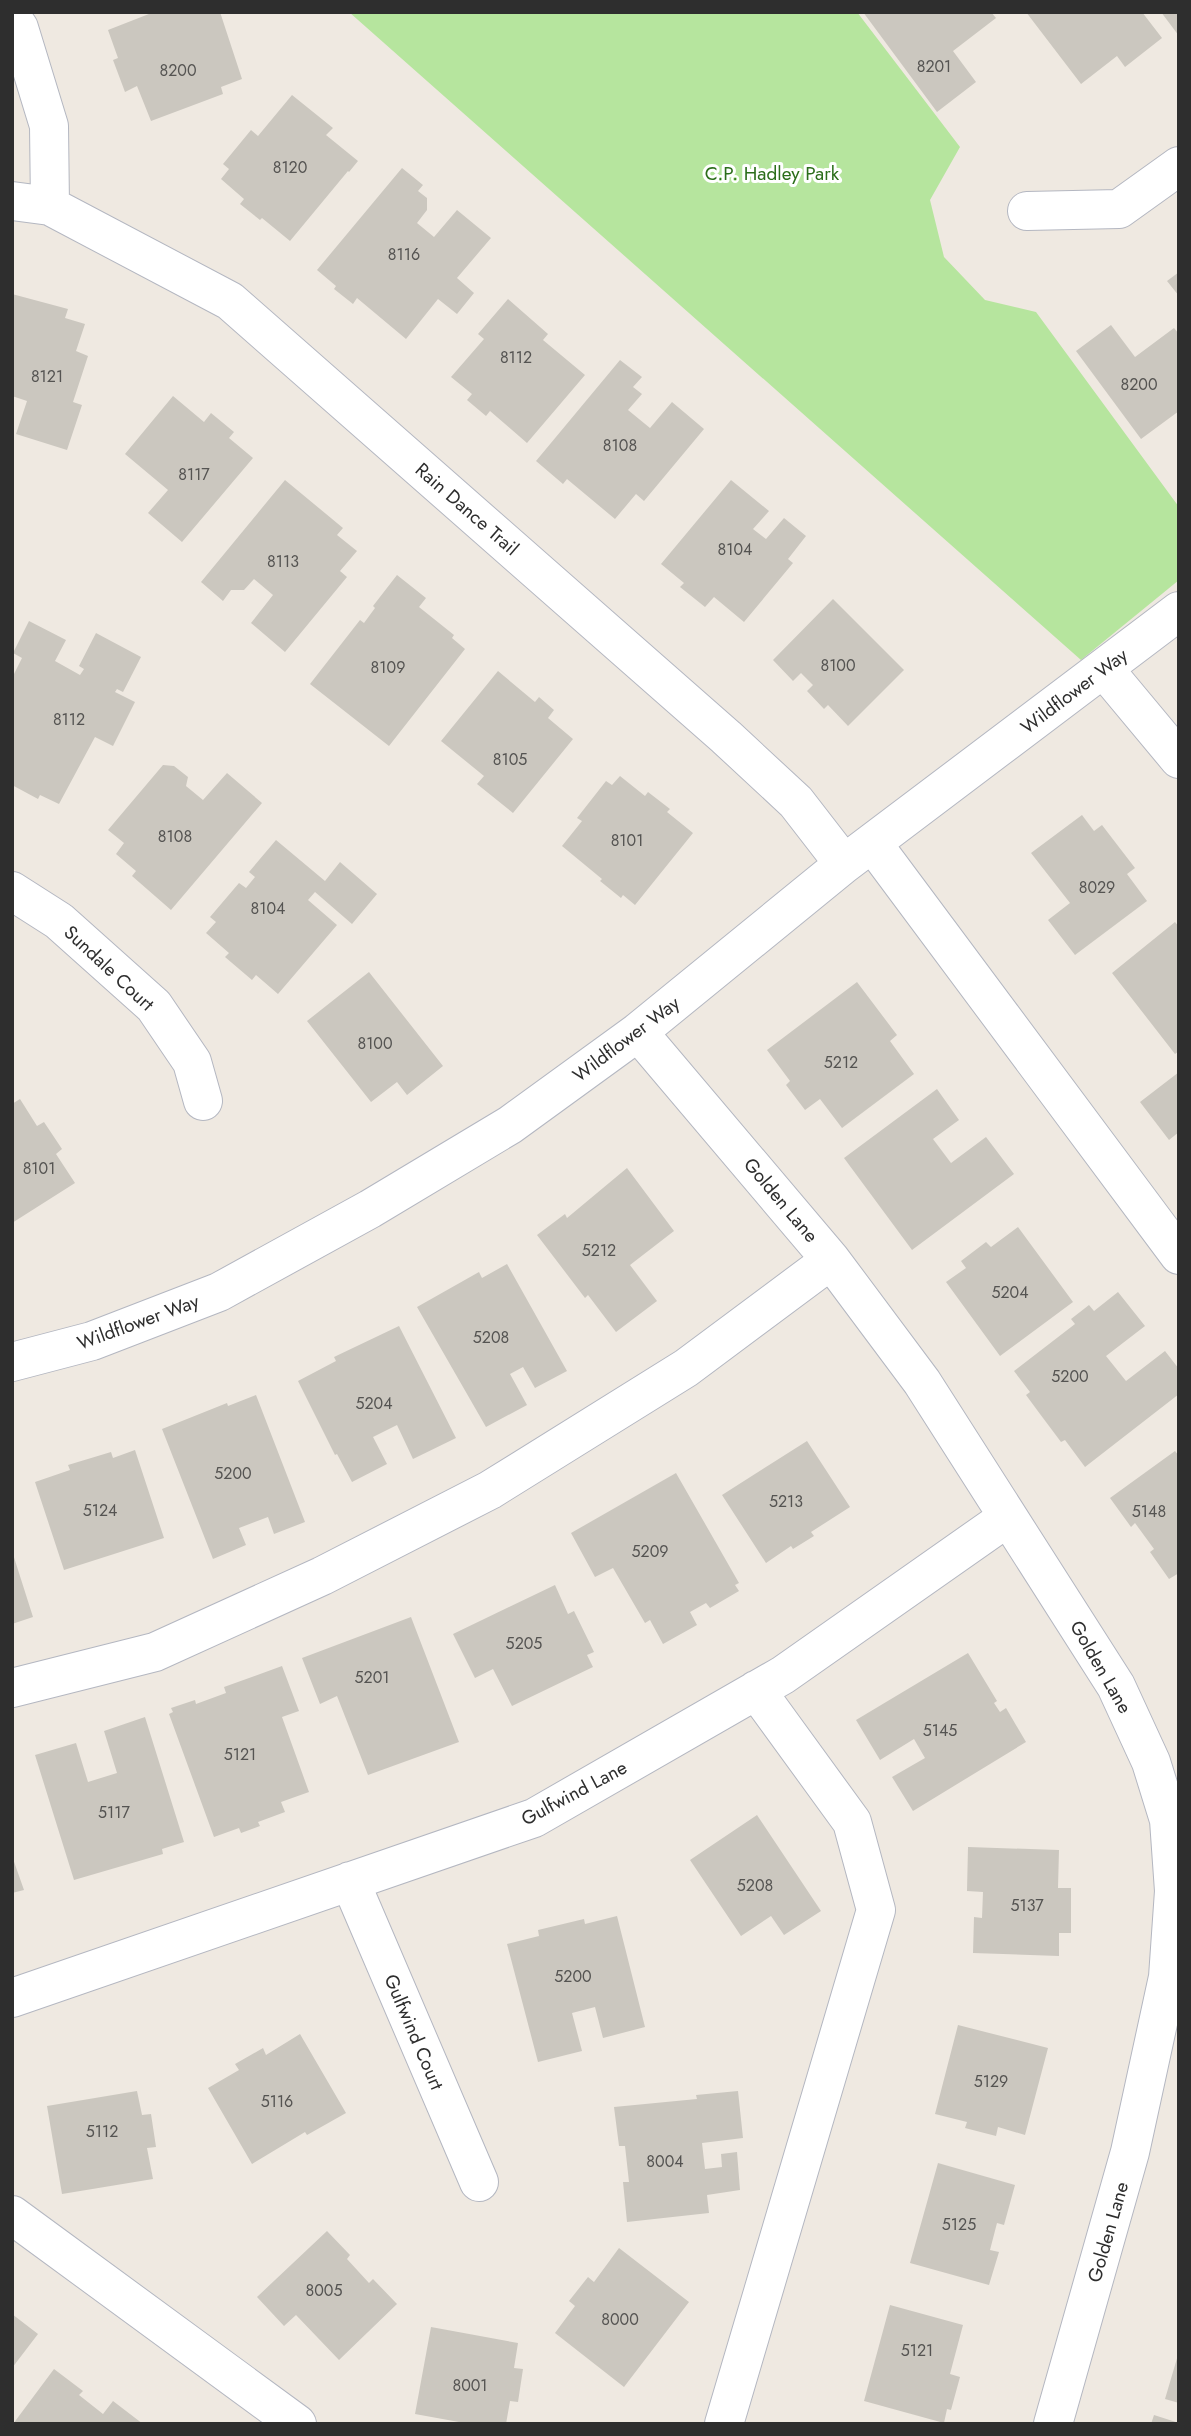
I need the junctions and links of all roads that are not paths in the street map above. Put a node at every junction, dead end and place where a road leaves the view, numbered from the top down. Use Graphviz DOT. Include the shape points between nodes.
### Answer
graph roads {
  1 [pos="12,18"];
  2 [pos="1179,166"];
  3 [pos="12,201"];
  4 [pos="50,206"];
  5 [pos="1027,211"];
  6 [pos="1179,611"];
  7 [pos="1104,669"];
  8 [pos="1179,760"];
  9 [pos="858,854"];
  10 [pos="12,891"];
  11 [pos="638,1032"];
  12 [pos="203,1101"];
  13 [pos="1179,1255"];
  14 [pos="831,1260"];
  15 [pos="12,1362"];
  16 [pos="1008,1517"];
  17 [pos="12,1688"];
  18 [pos="757,1690"];
  19 [pos="350,1881"];
  20 [pos="12,1998"];
  21 [pos="479,2182"];
  22 [pos="12,2215"];
  23 [pos="297,2424"];
  24 [pos="724,2424"];
  25 [pos="1053,2424"];
  1 -- 4 [label="street" via="49,126"];
  2 -- 5 [label="street" via="1119,209"];
  3 -- 4 [label="street"];
  4 -- 9 [label="street, Rain Dance Trail" via="230,301"];
  6 -- 7 [label="street, Wildflower Way"];
  7 -- 8 [label="street"];
  7 -- 9 [label="street, Wildflower Way"];
  9 -- 11 [label="street, Wildflower Way"];
  9 -- 13 [label="street, Rain Dance Trail"];
  10 -- 12 [label="street, Sundale Court" via="59,921 154,1006 192,1062"];
  11 -- 14 [label="street, Golden Lane"];
  11 -- 15 [label="street, Wildflower Way" via="510,1125 219,1292 92,1341"];
  14 -- 16 [label="street, Golden Lane" via="922,1382"];
  14 -- 17 [label="street" via="686,1368 490,1490 322,1576 155,1652"];
  16 -- 18 [label="street, Gulfwind Lane"];
  16 -- 25 [label="street, Golden Lane" via="1116,1686 1151,1762 1169,1820 1174,1891 1168,1977 1130,2152"];
  18 -- 19 [label="street, Gulfwind Lane" via="534,1818"];
  18 -- 24 [label="street" via="852,1822 876,1910"];
  19 -- 20 [label="street, Gulfwind Lane"];
  19 -- 21 [label="street, Gulfwind Court"];
  22 -- 23 [label="street"];
}
